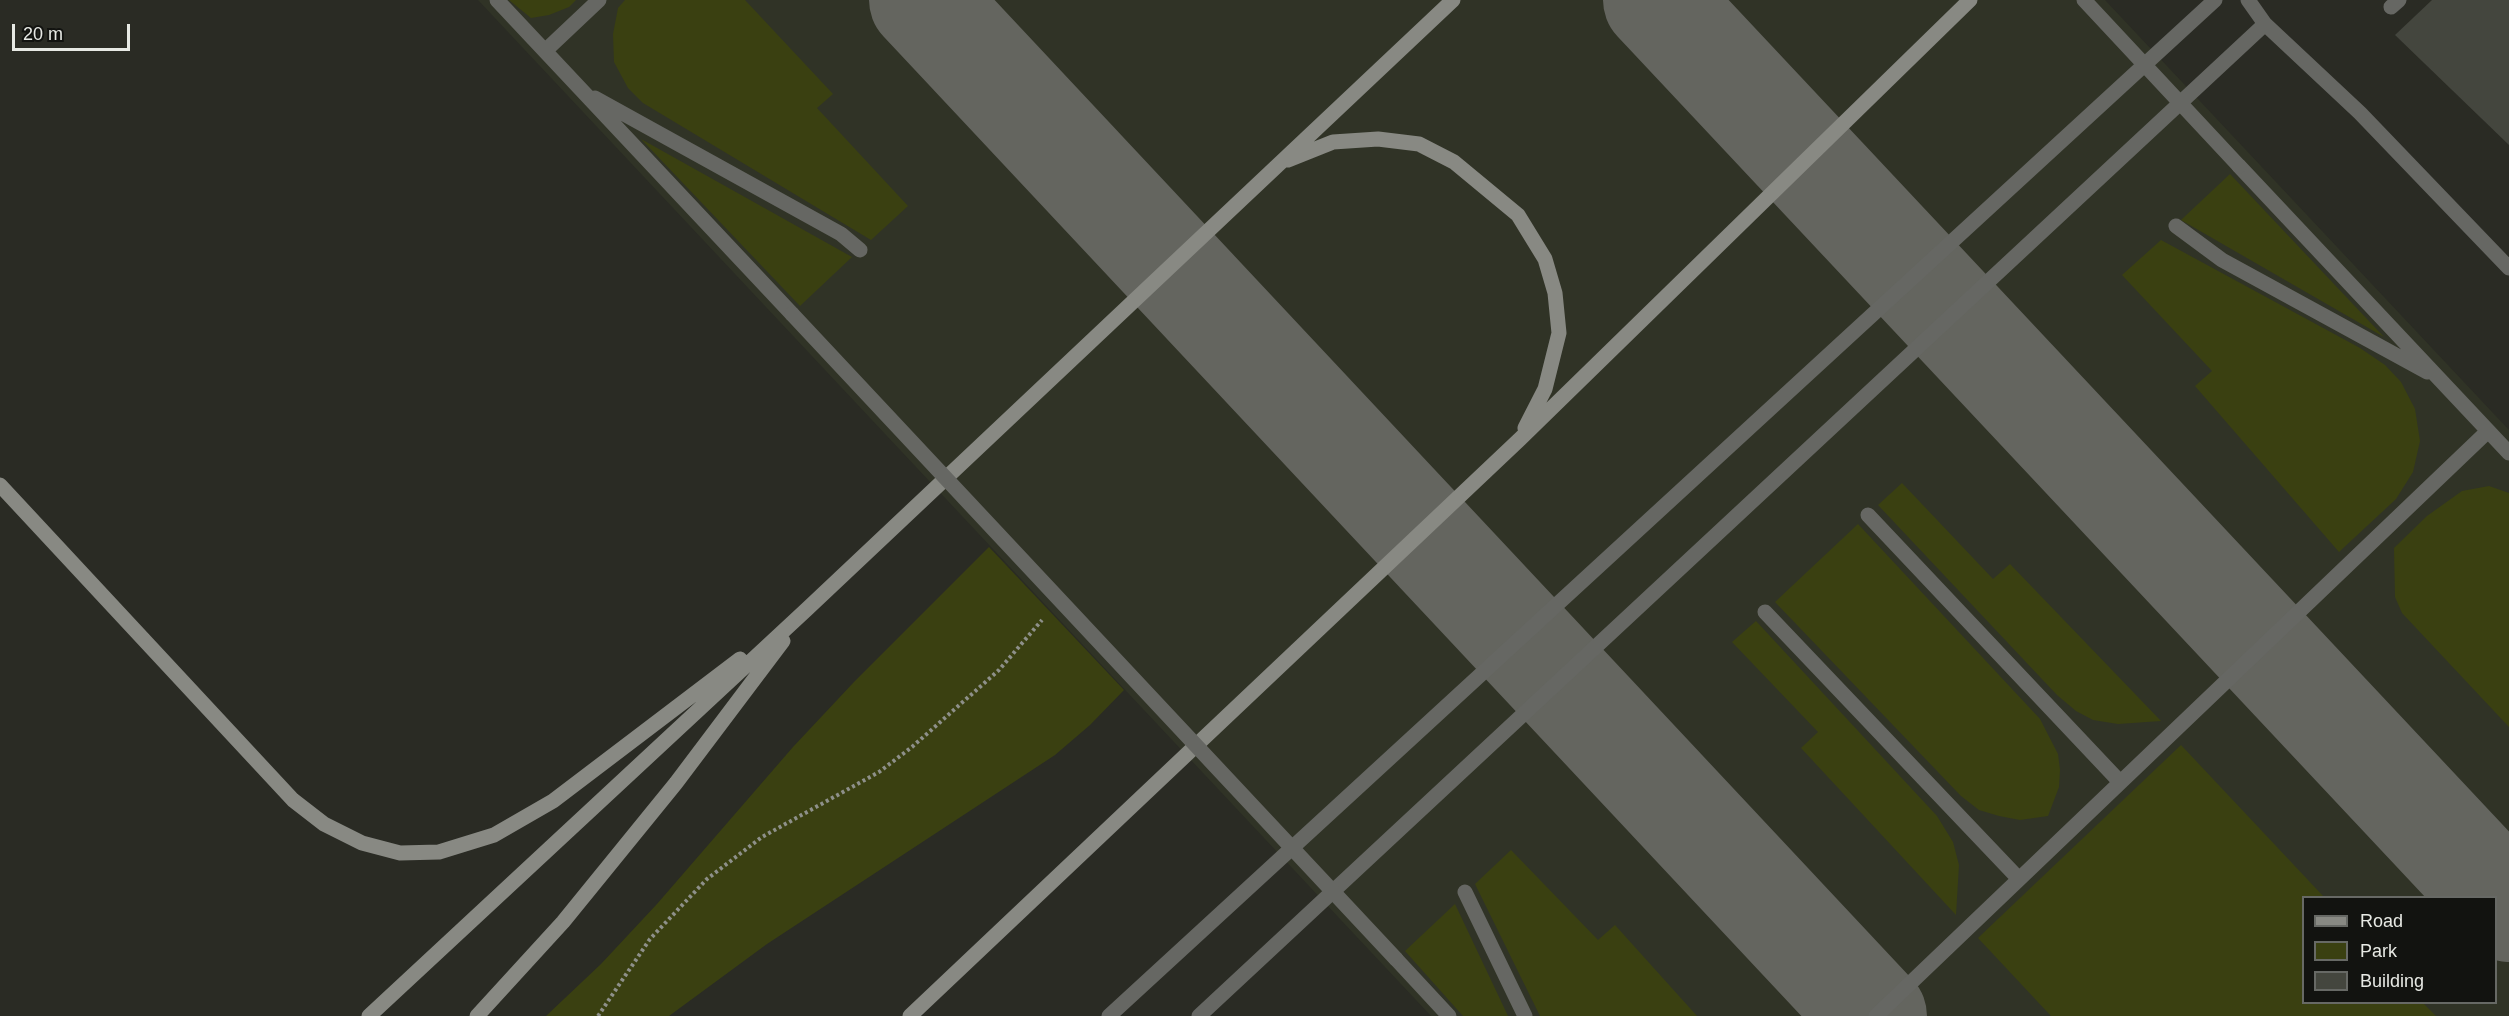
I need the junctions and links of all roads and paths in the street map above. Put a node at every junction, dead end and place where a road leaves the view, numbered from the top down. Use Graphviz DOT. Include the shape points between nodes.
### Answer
graph roads {
  1 [pos="497,0"];
  2 [pos="599,0"];
  3 [pos="1453,0"];
  4 [pos="1970,0"];
  5 [pos="2084,0"];
  6 [pos="2215,0"];
  7 [pos="2248,0"];
  8 [pos="2265,24"];
  9 [pos="545,51"];
  10 [pos="582,90"];
  11 [pos="1280,163"];
  12 [pos="2176,226"];
  13 [pos="860,250"];
  14 [pos="2509,268"];
  15 [pos="2439,378"];
  16 [pos="2488,431"];
  17 [pos="1520,439"];
  18 [pos="2509,453"];
  19 [pos="0,485"];
  20 [pos="1868,515"];
  21 [pos="806,610"];
  22 [pos="1049,610"];
  23 [pos="1765,612"];
  24 [pos="2120,782"];
  25 [pos="2019,879"];
  26 [pos="1465,892"];
  27 [pos="369,1016"];
  28 [pos="477,1016"];
  29 [pos="598,1016"];
  30 [pos="910,1016"];
  31 [pos="1109,1016"];
  32 [pos="1199,1016"];
  33 [pos="1449,1016"];
  34 [pos="1525,1016"];
  35 [pos="1876,1016"];
  1 -- 9 [label="street"];
  2 -- 9 [label="street"];
  3 -- 11 [label="main road"];
  4 -- 17 [label="main road"];
  5 -- 15 [label="street, bridge"];
  6 -- 31 [label="street"];
  7 -- 8 [label="street"];
  8 -- 14 [label="street" via="2360,113"];
  8 -- 32 [label="street"];
  9 -- 10 [label="street"];
  10 -- 13 [label="street" via="834,230"];
  10 -- 33 [label="street, bridge"];
  11 -- 17 [label="main road" via="1333,142 1378,139 1419,144 1454,162 1518,215 1545,259 1555,293 1559,333 1545,388"];
  11 -- 21 [label="main road"];
  12 -- 15 [label="street" via="2222,260"];
  15 -- 16 [label="street"];
  16 -- 18 [label="street"];
  16 -- 24 [label="street"];
  17 -- 30 [label="main road"];
  19 -- 21 [label="main road" via="293,800 324,824 362,843 400,853 439,852 494,835 543,806"];
  20 -- 24 [label="street"];
  21 -- 27 [label="main road"];
  21 -- 28 [label="main road" via="676,783 563,921"];
  22 -- 29 [label="path" via="999,670 912,747 879,772 762,837 707,879 650,939"];
  23 -- 25 [label="street"];
  24 -- 25 [label="street"];
  25 -- 35 [label="street"];
  26 -- 34 [label="street"];
}
